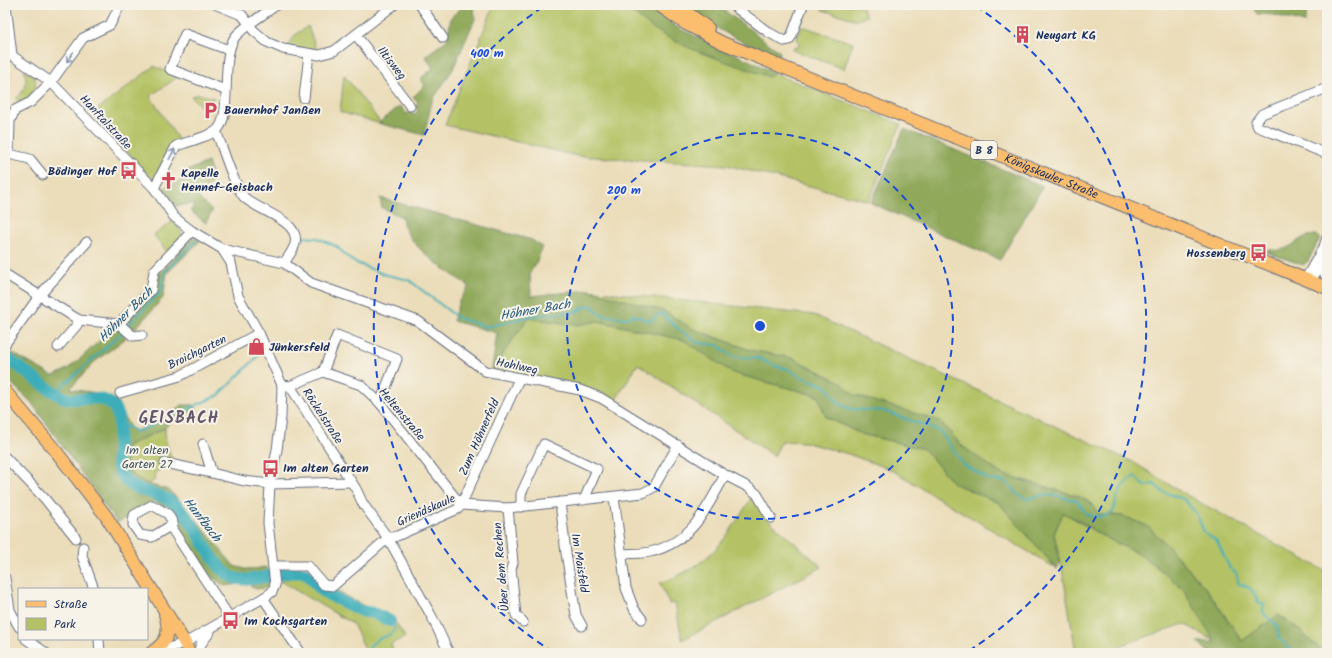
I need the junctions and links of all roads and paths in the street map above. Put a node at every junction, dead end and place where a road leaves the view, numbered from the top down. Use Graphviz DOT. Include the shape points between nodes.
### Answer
graph roads {
  1 [pos="6,5"];
  2 [pos="120,5"];
  3 [pos="217,5"];
  4 [pos="276,5"];
  5 [pos="394,5"];
  6 [pos="420,5"];
  7 [pos="659,5"];
  8 [pos="677,5"];
  9 [pos="732,5"];
  10 [pos="803,5"];
  11 [pos="250,25"];
  12 [pos="356,35"];
  13 [pos="443,38"];
  14 [pos="229,50"];
  15 [pos="8,53"];
  16 [pos="310,54"];
  17 [pos="754,55"];
  18 [pos="51,82"];
  19 [pos="1327,88"];
  20 [pos="225,90"];
  21 [pos="304,98"];
  22 [pos="410,106"];
  23 [pos="216,132"];
  24 [pos="1327,154"];
  25 [pos="7,156"];
  26 [pos="43,175"];
  27 [pos="154,188"];
  28 [pos="192,231"];
  29 [pos="1327,237"];
  30 [pos="87,242"];
  31 [pos="1323,248"];
  32 [pos="222,249"];
  33 [pos="284,263"];
  34 [pos="1322,263"];
  35 [pos="5,274"];
  36 [pos="1327,279"];
  37 [pos="1305,280"];
  38 [pos="1327,288"];
  39 [pos="40,295"];
  40 [pos="78,320"];
  41 [pos="124,328"];
  42 [pos="259,333"];
  43 [pos="142,335"];
  44 [pos="5,344"];
  45 [pos="58,347"];
  46 [pos="323,372"];
  47 [pos="519,379"];
  48 [pos="286,386"];
  49 [pos="5,391"];
  50 [pos="120,393"];
  51 [pos="380,403"];
  52 [pos="203,444"];
  53 [pos="678,445"];
  54 [pos="5,456"];
  55 [pos="165,463"];
  56 [pos="212,473"];
  57 [pos="726,475"];
  58 [pos="351,482"];
  59 [pos="270,484"];
  60 [pos="614,496"];
  61 [pos="584,500"];
  62 [pos="560,502"];
  63 [pos="461,505"];
  64 [pos="521,507"];
  65 [pos="508,508"];
  66 [pos="771,518"];
  67 [pos="170,526"];
  68 [pos="76,538"];
  69 [pos="388,538"];
  70 [pos="83,547"];
  71 [pos="622,554"];
  72 [pos="274,572"];
  73 [pos="5,578"];
  74 [pos="94,588"];
  75 [pos="263,598"];
  76 [pos="162,606"];
  77 [pos="230,618"];
  78 [pos="642,619"];
  79 [pos="523,622"];
  80 [pos="18,625"];
  81 [pos="582,626"];
  82 [pos="213,628"];
  83 [pos="27,640"];
  84 [pos="99,640"];
  85 [pos="187,648"];
  86 [pos="46,653"];
  87 [pos="100,653"];
  88 [pos="151,653"];
  89 [pos="198,653"];
  90 [pos="301,653"];
  91 [pos="448,653"];
  1 -- 15 [label="street"];
  2 -- 18 [label="street, one-way" via="110,25 79,42"];
  3 -- 11 [label="street" via="242,15"];
  4 -- 11 [label="street"];
  5 -- 12 [label="street"];
  6 -- 13 [label="street"];
  7 -- 17 [label="main road, Königskauler Straße / B 8" via="701,32"];
  8 -- 17 [label="main road, Königskauler Straße / B 8" via="698,22"];
  9 -- 10 [label="street" via="784,41 791,37"];
  11 -- 14 [label="street" via="236,36"];
  11 -- 16 [label="street" via="267,42 284,49"];
  12 -- 16 [label="street" via="330,53"];
  12 -- 22 [label="street, Iltisweg"];
  14 -- 20 [label="street"];
  14 -- 20 [label="street" via="185,34 170,69"];
  15 -- 18 [label="street, Hanftalstraße"];
  16 -- 21 [label="street"];
  17 -- 37 [label="main road, Königskauler Straße / B 8"];
  18 -- 25 [label="street" via="31,102 15,110 10,121"];
  18 -- 27 [label="street, Hanftalstraße"];
  19 -- 24 [label="street" via="1262,114 1256,122 1258,127"];
  20 -- 23 [label="street" via="225,112"];
  27 -- 23 [label="street, one-way" via="176,146"];
  23 -- 33 [label="street" via="238,188 245,198 291,227 296,235 295,245"];
  25 -- 26 [label="street" via="30,159"];
  27 -- 28 [label="street, Hanftalstraße" via="174,217"];
  28 -- 32 [label="street, Hanftalstraße"];
  28 -- 41 [label="street" via="154,271 151,290"];
  29 -- 31 [label="street"];
  30 -- 39 [label="street"];
  31 -- 34 [label="street"];
  31 -- 37 [label="street"];
  32 -- 33 [label="street, Hohlweg"];
  32 -- 42 [label="street, Hanftalstraße" via="231,263 238,296"];
  33 -- 47 [label="street, Hohlweg" via="312,283 418,321 485,371"];
  34 -- 36 [label="street"];
  34 -- 37 [label="street" via="1316,274"];
  35 -- 39 [label="street"];
  37 -- 38 [label="main road, Königskauler Straße / B 8"];
  39 -- 40 [label="street"];
  39 -- 44 [label="street"];
  40 -- 41 [label="street"];
  40 -- 45 [label="street" via="77,325"];
  41 -- 43 [label="street" via="133,336"];
  42 -- 48 [label="street, Hanftalstraße"];
  42 -- 50 [label="street, Broichgarten" via="180,376"];
  46 -- 48 [label="street"];
  46 -- 51 [label="street, Heltenstraße" via="361,385"];
  46 -- 51 [label="street" via="337,335 397,359"];
  47 -- 53 [label="street, Hohlweg" via="591,393 610,402"];
  47 -- 63 [label="street, Zum Höhnerfeld"];
  48 -- 58 [label="street, Röckelstraße"];
  48 -- 59 [label="street, Hanftalstraße"];
  49 -- 76 [label="main road" via="106,516"];
  51 -- 63 [label="street, Heltenstraße"];
  52 -- 56 [label="street"];
  53 -- 57 [label="street, Hohlweg"];
  53 -- 60 [label="street, Griendskaule" via="654,487 649,491"];
  54 -- 68 [label="street"];
  55 -- 56 [label="street"];
  56 -- 59 [label="street"];
  57 -- 66 [label="street, Hohlweg" via="757,494"];
  57 -- 71 [label="street" via="701,518 682,538 648,552"];
  58 -- 59 [label="street"];
  58 -- 69 [label="street, Röckelstraße" via="363,504"];
  59 -- 72 [label="street, Hanftalstraße" via="268,523"];
  60 -- 61 [label="street, Griendskaule"];
  60 -- 71 [label="street"];
  61 -- 62 [label="street, Griendskaule"];
  61 -- 64 [label="street" via="597,469 544,444 521,494"];
  62 -- 64 [label="street, Griendskaule"];
  62 -- 81 [label="street, Im Maisfeld" via="576,615"];
  63 -- 65 [label="street, Griendskaule"];
  63 -- 69 [label="street, Griendskaule" via="458,509"];
  64 -- 65 [label="street, Griendskaule"];
  65 -- 79 [label="street, Über dem Rechen" via="516,615"];
  67 -- 77 [label="street"];
  69 -- 72 [label="street" via="333,586 324,585 308,566"];
  69 -- 91 [label="street, Röckelstraße" via="432,616"];
  70 -- 74 [label="street" via="82,556"];
  71 -- 78 [label="street" via="626,588 634,609"];
  72 -- 75 [label="street" via="275,585 272,592"];
  73 -- 80 [label="street" via="10,610"];
  75 -- 77 [label="street"];
  75 -- 90 [label="street"];
  76 -- 85 [label="main road"];
  76 -- 88 [label="main road" via="167,622 167,636 162,646"];
  77 -- 82 [label="street"];
  82 -- 85 [label="street"];
  82 -- 89 [label="street" via="201,644"];
  83 -- 86 [label="street"];
  84 -- 87 [label="street"];
  85 -- 88 [label="street"];
}
